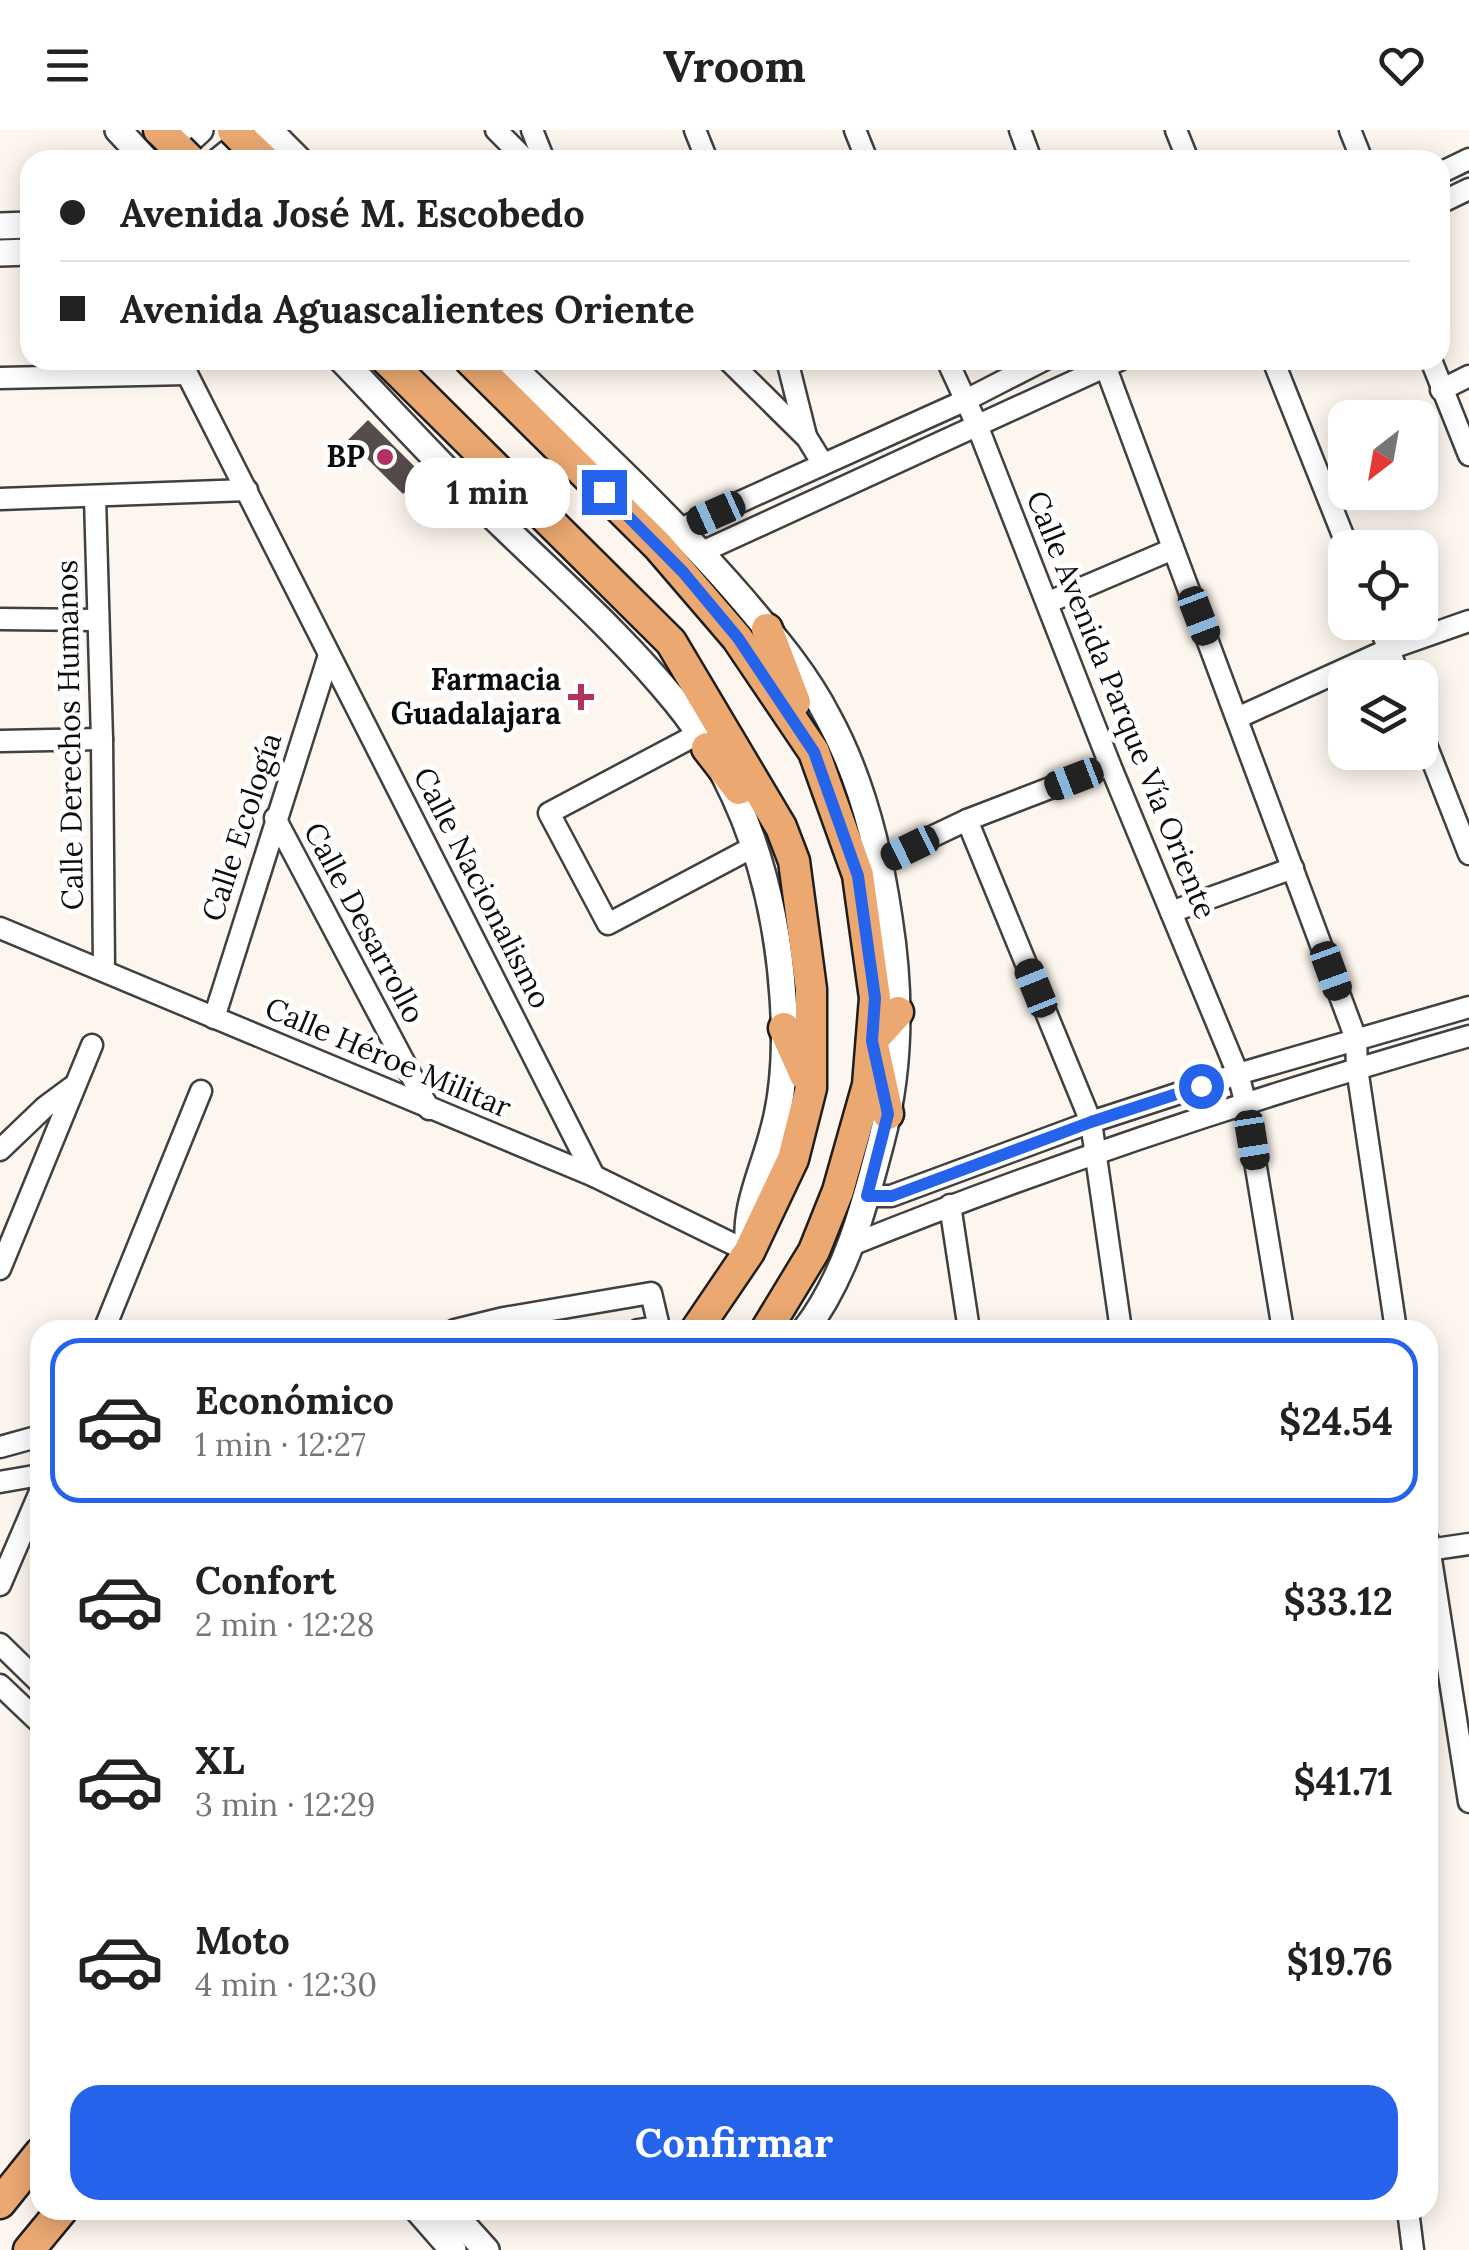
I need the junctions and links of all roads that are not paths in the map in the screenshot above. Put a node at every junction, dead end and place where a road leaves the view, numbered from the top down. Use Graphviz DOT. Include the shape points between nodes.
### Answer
graph roads {
  1 [pos="118,130"];
  2 [pos="160,130"];
  3 [pos="200,130"];
  4 [pos="233,130"];
  5 [pos="256,130"];
  6 [pos="269,130"];
  7 [pos="496,130"];
  8 [pos="137,150"];
  9 [pos="177,150"];
  10 [pos="180,150"];
  11 [pos="232,150"];
  12 [pos="254,150"];
  13 [pos="289,150"];
  14 [pos="516,150"];
  15 [pos="134,370"];
  16 [pos="186,370"];
  17 [pos="352,370"];
  18 [pos="396,370"];
  19 [pos="480,370"];
  20 [pos="515,370"];
  21 [pos="738,370"];
  22 [pos="789,370"];
  23 [pos="951,370"];
  24 [pos="1025,370"];
  25 [pos="1093,370"];
  26 [pos="1113,370"];
  27 [pos="1276,370"];
  28 [pos="1435,370"];
  29 [pos="1469,376"];
  30 [pos="0,378"];
  31 [pos="1442,390"];
  32 [pos="964,402"];
  33 [pos="977,425"];
  34 [pos="806,438"];
  35 [pos="1469,456"];
  36 [pos="823,464"];
  37 [pos="247,490"];
  38 [pos="94,498"];
  39 [pos="0,499"];
  40 [pos="680,529"];
  41 [pos="1341,530"];
  42 [pos="1173,549"];
  43 [pos="702,552"];
  44 [pos="1048,602"];
  45 [pos="0,620"];
  46 [pos="98,620"];
  47 [pos="1469,621"];
  48 [pos="768,629"];
  49 [pos="1385,640"];
  50 [pos="1388,649"];
  51 [pos="329,654"];
  52 [pos="1393,660"];
  53 [pos="1237,718"];
  54 [pos="102,739"];
  55 [pos="0,741"];
  56 [pos="703,741"];
  57 [pos="814,752"];
  58 [pos="1110,765"];
  59 [pos="1436,770"];
  60 [pos="274,818"];
  61 [pos="967,820"];
  62 [pos="755,846"];
  63 [pos="1469,854"];
  64 [pos="794,861"];
  65 [pos="881,861"];
  66 [pos="1293,868"];
  67 [pos="1171,912"];
  68 [pos="0,928"];
  69 [pos="104,972"];
  70 [pos="1469,1007"];
  71 [pos="898,1012"];
  72 [pos="214,1018"];
  73 [pos="784,1028"];
  74 [pos="1469,1036"];
  75 [pos="1356,1040"];
  76 [pos="872,1041"];
  77 [pos="92,1045"];
  78 [pos="1356,1068"];
  79 [pos="1238,1074"];
  80 [pos="74,1086"];
  81 [pos="811,1088"];
  82 [pos="201,1091"];
  83 [pos="1246,1102"];
  84 [pos="429,1109"];
  85 [pos="888,1114"];
  86 [pos="1091,1122"];
  87 [pos="0,1150"];
  88 [pos="1096,1154"];
  89 [pos="594,1176"];
  90 [pos="867,1196"];
  91 [pos="950,1206"];
  92 [pos="849,1246"];
  93 [pos="749,1252"];
  94 [pos="0,1270"];
  95 [pos="108,1320"];
  96 [pos="524,1320"];
  97 [pos="657,1320"];
  98 [pos="703,1320"];
  99 [pos="772,1320"];
  100 [pos="815,1320"];
  101 [pos="967,1320"];
  102 [pos="1119,1320"];
  103 [pos="1281,1320"];
  104 [pos="1394,1320"];
  105 [pos="30,1439"];
  106 [pos="0,1448"];
  107 [pos="30,1478"];
  108 [pos="0,1482"];
  109 [pos="30,1515"];
  110 [pos="1469,1544"];
  111 [pos="1438,1546"];
  112 [pos="0,1585"];
  113 [pos="1438,1609"];
  114 [pos="0,1644"];
  115 [pos="30,1672"];
  116 [pos="0,1685"];
  117 [pos="30,1714"];
  118 [pos="1469,1802"];
  119 [pos="30,2166"];
  120 [pos="0,2204"];
  121 [pos="54,2220"];
  122 [pos="427,2220"];
  123 [pos="459,2220"];
  124 [pos="1410,2220"];
  125 [pos="30,2250"];
  126 [pos="454,2250"];
  127 [pos="486,2250"];
  128 [pos="1414,2250"];
  1 -- 8 [label="street"];
  2 -- 10 [label="main road, bridge"];
  3 -- 9 [label="street"];
  4 -- 12 [label="main road, bridge"];
  5 -- 11 [label="street"];
  6 -- 13 [label="street"];
  7 -- 14 [label="street"];
  15 -- 30 [label="street"];
  16 -- 37 [label="street, Calle Nacionalismo"];
  17 -- 56 [label="street" via="635,654"];
  18 -- 64 [label="main road" via="671,642 781,827"];
  19 -- 57 [label="main road" via="683,572 738,638"];
  20 -- 40 [label="street"];
  21 -- 34 [label="street"];
  22 -- 34 [label="street"];
  23 -- 32 [label="street, Calle Avenida Parque Vía Oriente"];
  24 -- 32 [label="street"];
  25 -- 33 [label="street"];
  26 -- 42 [label="street"];
  27 -- 41 [label="street"];
  28 -- 31 [label="street"];
  29 -- 31 [label="street"];
  31 -- 35 [label="street"];
  32 -- 33 [label="street, Calle Avenida Parque Vía Oriente"];
  32 -- 36 [label="street"];
  33 -- 43 [label="street"];
  33 -- 44 [label="street, Calle Avenida Parque Vía Oriente"];
  34 -- 36 [label="street"];
  36 -- 40 [label="street"];
  37 -- 38 [label="street"];
  37 -- 51 [label="street, Calle Nacionalismo"];
  38 -- 39 [label="street"];
  38 -- 46 [label="street, Calle Derechos Humanos"];
  40 -- 43 [label="street"];
  42 -- 44 [label="street"];
  42 -- 53 [label="street"];
  43 -- 48 [label="street"];
  44 -- 58 [label="street, Calle Avenida Parque Vía Oriente"];
  45 -- 46 [label="street"];
  46 -- 54 [label="street, Calle Derechos Humanos"];
  47 -- 50 [label="street"];
  48 -- 57 [label="main road"];
  48 -- 65 [label="street" via="830,718"];
  49 -- 50 [label="street"];
  50 -- 52 [label="street"];
  50 -- 53 [label="street"];
  51 -- 60 [label="street, Calle Ecología"];
  51 -- 89 [label="street, Calle Nacionalismo"];
  53 -- 66 [label="street"];
  54 -- 55 [label="street"];
  54 -- 69 [label="street, Calle Derechos Humanos"];
  56 -- 62 [label="street"];
  56 -- 62 [label="street" via="549,812 608,924"];
  56 -- 64 [label="main road"];
  57 -- 76 [label="main road" via="858,876 875,998"];
  58 -- 61 [label="street"];
  58 -- 67 [label="street, Calle Avenida Parque Vía Oriente"];
  59 -- 63 [label="street"];
  60 -- 72 [label="street, Calle Ecología"];
  60 -- 84 [label="street, Calle Desarrollo"];
  61 -- 65 [label="street"];
  61 -- 86 [label="street"];
  62 -- 73 [label="street" via="776,925"];
  64 -- 81 [label="main road" via="811,988"];
  65 -- 71 [label="street"];
  66 -- 67 [label="street"];
  66 -- 75 [label="street"];
  67 -- 79 [label="street, Calle Avenida Parque Vía Oriente"];
  68 -- 69 [label="street, Calle Héroe Militar"];
  69 -- 72 [label="street, Calle Héroe Militar"];
  70 -- 75 [label="street"];
  71 -- 76 [label="main road"];
  71 -- 85 [label="street"];
  72 -- 84 [label="street, Calle Héroe Militar"];
  73 -- 81 [label="main road"];
  73 -- 93 [label="street" via="774,1130 746,1231"];
  74 -- 78 [label="street"];
  75 -- 78 [label="street"];
  75 -- 79 [label="street"];
  76 -- 85 [label="main road"];
  76 -- 99 [label="main road" via="868,1085 838,1191 814,1251"];
  77 -- 80 [label="street"];
  78 -- 83 [label="street"];
  78 -- 104 [label="street"];
  79 -- 83 [label="street, Calle Avenida Parque Vía Oriente"];
  79 -- 86 [label="street"];
  80 -- 87 [label="street"];
  80 -- 94 [label="street"];
  81 -- 93 [label="main road" via="793,1158"];
  82 -- 95 [label="street"];
  83 -- 88 [label="street"];
  83 -- 103 [label="street, Calle Avenida Parque Vía Oriente"];
  84 -- 89 [label="street, Calle Héroe Militar"];
  85 -- 90 [label="street"];
  86 -- 88 [label="street"];
  86 -- 90 [label="street" via="892,1196"];
  88 -- 91 [label="street"];
  88 -- 102 [label="street"];
  89 -- 93 [label="street, Calle Héroe Militar"];
  90 -- 92 [label="street"];
  91 -- 92 [label="street"];
  91 -- 101 [label="street"];
  92 -- 100 [label="street"];
  93 -- 98 [label="main road"];
  96 -- 97 [label="street" via="651,1292"];
  105 -- 106 [label="street"];
  107 -- 108 [label="street"];
  109 -- 112 [label="street"];
  110 -- 111 [label="street"];
  113 -- 118 [label="street"];
  114 -- 115 [label="street"];
  116 -- 117 [label="street"];
  119 -- 120 [label="main road"];
  121 -- 125 [label="main road"];
  122 -- 126 [label="street"];
  123 -- 127 [label="street"];
  124 -- 128 [label="street"];
}
